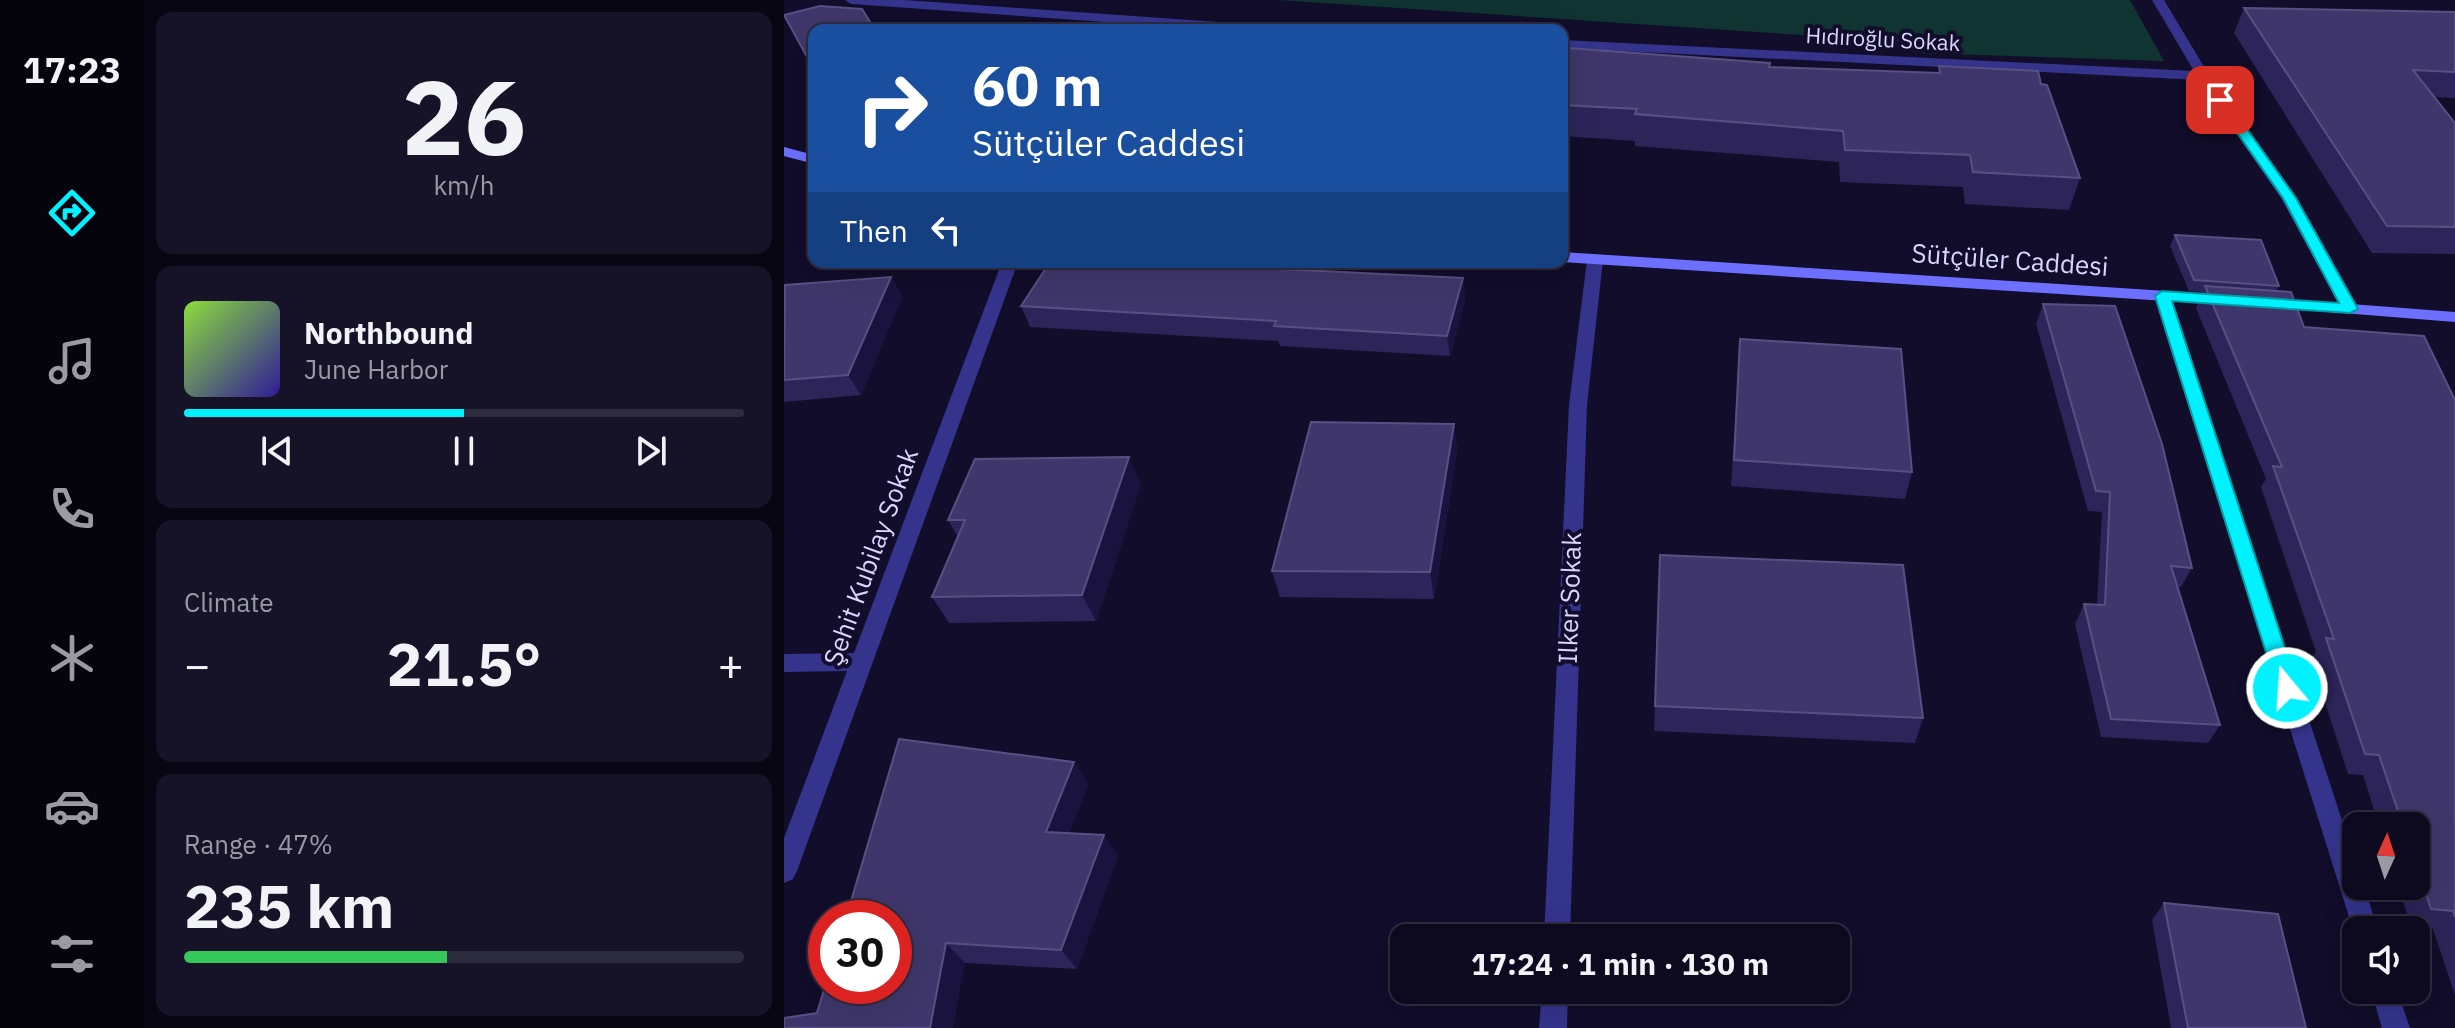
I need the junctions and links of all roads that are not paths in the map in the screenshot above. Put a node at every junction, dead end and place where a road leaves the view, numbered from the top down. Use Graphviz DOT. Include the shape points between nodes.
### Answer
graph roads {
  1 [pos="851,0"];
  2 [pos="2158,0"];
  3 [pos="1189,24"];
  4 [pos="1568,44"];
  5 [pos="2203,76"];
  6 [pos="784,151"];
  7 [pos="808,158"];
  8 [pos="1568,258"];
  9 [pos="1595,260"];
  10 [pos="1008,268"];
  11 [pos="2162,296"];
  12 [pos="2350,309"];
  13 [pos="2455,317"];
  14 [pos="863,662"];
  15 [pos="784,663"];
  16 [pos="784,871"];
  17 [pos="2361,916"];
  18 [pos="1558,924"];
  19 [pos="1554,1004"];
  20 [pos="2388,1004"];
  21 [pos="1553,1028"];
  22 [pos="2396,1028"];
  1 -- 3 [label="street"];
  2 -- 5 [label="street"];
  4 -- 5 [label="street, Hıdıroğlu Sokak"];
  5 -- 12 [label="street" via="2289,198"];
  6 -- 7 [label="street"];
  8 -- 9 [label="street, Sütçüler Caddesi"];
  9 -- 11 [label="street, Sütçüler Caddesi"];
  9 -- 18 [label="street, Ilker Sokak" via="1578,405"];
  10 -- 14 [label="street, Şehit Kubilay Sokak"];
  11 -- 12 [label="street, Sütçüler Caddesi"];
  11 -- 17 [label="street"];
  12 -- 13 [label="street, Sütçüler Caddesi"];
  14 -- 15 [label="street"];
  14 -- 16 [label="street, Şehit Kubilay Sokak"];
  19 -- 21 [label="street"];
  20 -- 22 [label="street"];
}
